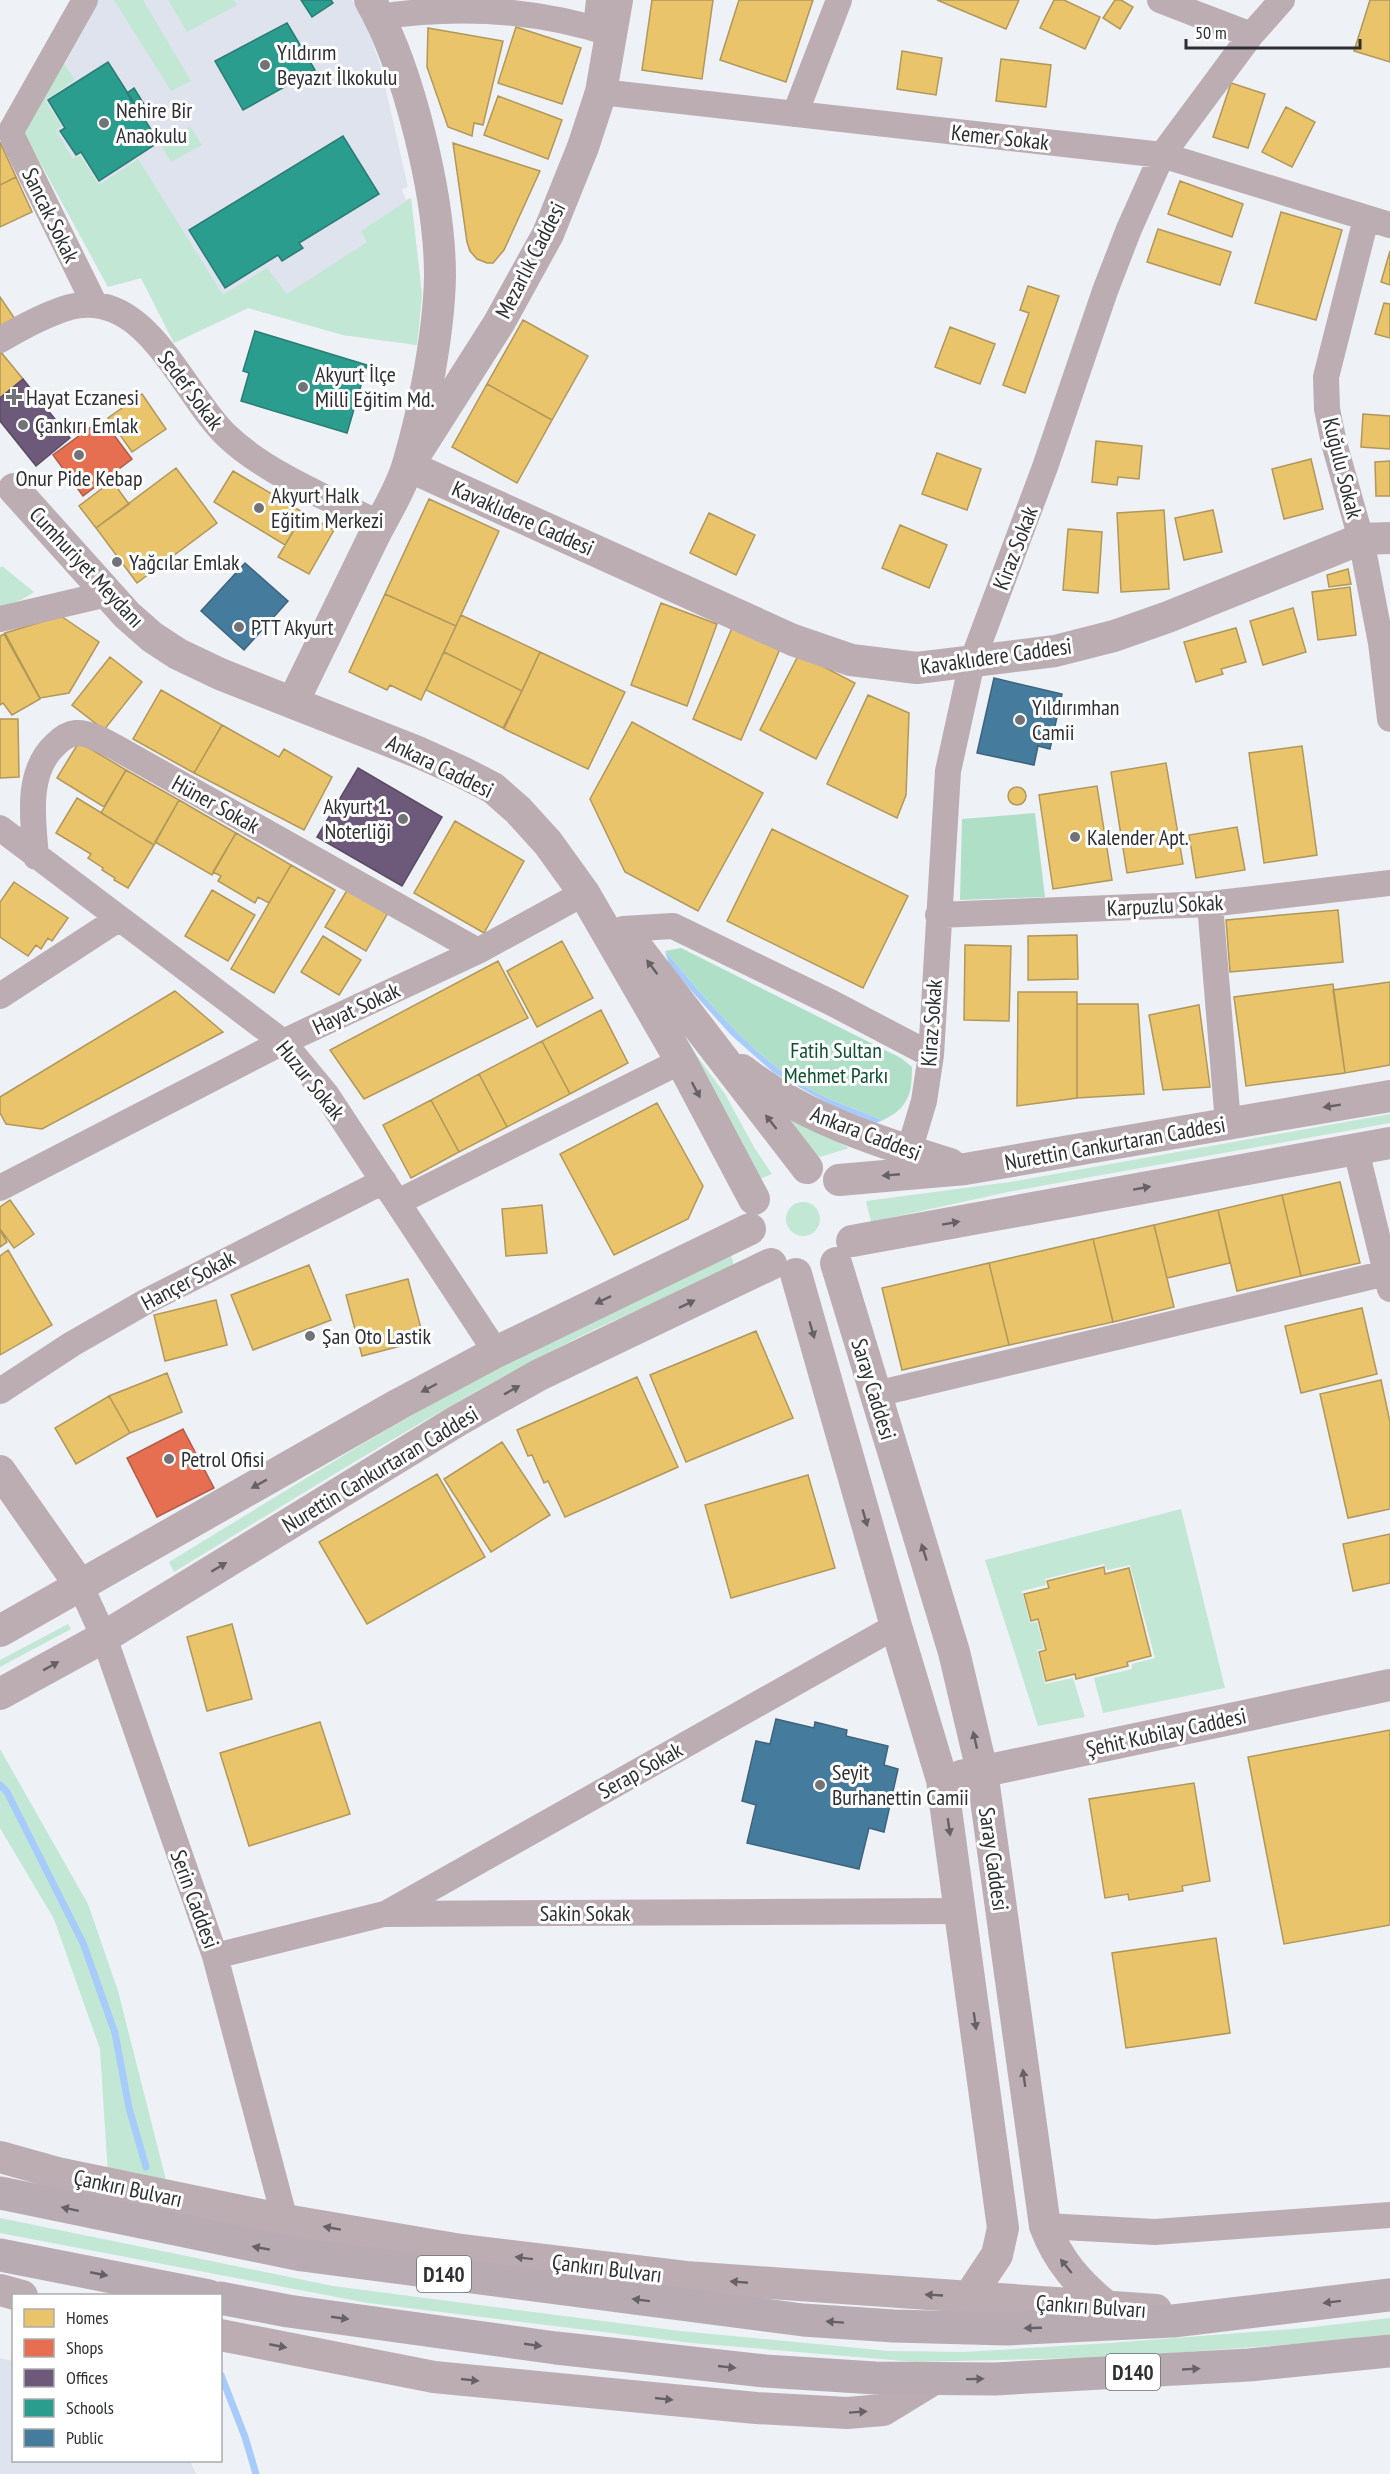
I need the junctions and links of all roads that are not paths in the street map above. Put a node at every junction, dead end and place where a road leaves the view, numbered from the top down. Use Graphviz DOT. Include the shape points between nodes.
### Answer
graph roads {
  1 [pos="85,0"];
  2 [pos="596,0"];
  3 [pos="617,0"];
  4 [pos="839,0"];
  5 [pos="1160,0"];
  6 [pos="1282,0"];
  7 [pos="375,8"];
  8 [pos="603,31"];
  9 [pos="1251,35"];
  10 [pos="601,92"];
  11 [pos="795,114"];
  12 [pos="1162,155"];
  13 [pos="1378,222"];
  14 [pos="95,305"];
  15 [pos="0,340"];
  16 [pos="408,466"];
  17 [pos="5,480"];
  18 [pos="380,524"];
  19 [pos="1376,538"];
  20 [pos="107,594"];
  21 [pos="0,619"];
  22 [pos="972,662"];
  23 [pos="293,702"];
  24 [pos="1390,719"];
  25 [pos="0,828"];
  26 [pos="36,857"];
  27 [pos="1390,883"];
  28 [pos="584,893"];
  29 [pos="1210,904"];
  30 [pos="938,915"];
  31 [pos="118,919"];
  32 [pos="623,929"];
  33 [pos="478,951"];
  34 [pos="0,996"];
  35 [pos="283,1042"];
  36 [pos="712,1047"];
  37 [pos="931,1055"];
  38 [pos="681,1061"];
  39 [pos="1390,1096"];
  40 [pos="1228,1123"];
  41 [pos="1390,1143"];
  42 [pos="1356,1150"];
  43 [pos="909,1151"];
  44 [pos="965,1169"];
  45 [pos="839,1180"];
  46 [pos="384,1181"];
  47 [pos="0,1188"];
  48 [pos="772,1189"];
  49 [pos="398,1202"];
  50 [pos="844,1252"];
  51 [pos="784,1269"];
  52 [pos="1388,1281"];
  53 [pos="496,1352"];
  54 [pos="0,1391"];
  55 [pos="876,1394"];
  56 [pos="0,1471"];
  57 [pos="80,1585"];
  58 [pos="896,1626"];
  59 [pos="0,1631"];
  60 [pos="104,1637"];
  61 [pos="1390,1685"];
  62 [pos="0,1694"];
  63 [pos="982,1771"];
  64 [pos="942,1779"];
  65 [pos="960,1911"];
  66 [pos="384,1914"];
  67 [pos="215,1956"];
  68 [pos="0,2157"];
  69 [pos="0,2193"];
  70 [pos="1390,2215"];
  71 [pos="285,2220"];
  72 [pos="1045,2226"];
  73 [pos="0,2255"];
  74 [pos="0,2290"];
  75 [pos="18,2294"];
  76 [pos="204,2294"];
  77 [pos="1390,2295"];
  78 [pos="969,2297"];
  79 [pos="222,2298"];
  80 [pos="1107,2307"];
  81 [pos="1222,2315"];
  82 [pos="222,2335"];
  83 [pos="1390,2351"];
  84 [pos="932,2380"];
  1 -- 14 [label="street, Sancak Sokak" via="11,131"];
  2 -- 8 [label="street"];
  3 -- 8 [label="street, Mezarlık Caddesi"];
  4 -- 11 [label="street"];
  5 -- 9 [label="street"];
  6 -- 9 [label="street, Kiraz Sokak"];
  7 -- 8 [label="street" via="485,10 550,18"];
  7 -- 16 [label="street" via="400,69 424,154 440,276 428,374"];
  8 -- 10 [label="street, Mezarlık Caddesi"];
  9 -- 12 [label="street, Kiraz Sokak"];
  10 -- 11 [label="street, Kemer Sokak"];
  10 -- 16 [label="street, Mezarlık Caddesi" via="548,234 499,323"];
  11 -- 12 [label="street, Kemer Sokak"];
  12 -- 13 [label="street, Kemer Sokak"];
  12 -- 22 [label="street, Kiraz Sokak" via="1113,270 1045,468"];
  13 -- 19 [label="street, Kuğulu Sokak" via="1326,377 1334,443"];
  14 -- 15 [label="street, Sedef Sokak" via="70,307"];
  14 -- 18 [label="street, Sedef Sokak" via="117,310 146,330 203,411 255,458"];
  16 -- 18 [label="street"];
  16 -- 22 [label="street, Kavaklıdere Caddesi" via="793,640 841,657 917,668"];
  17 -- 20 [label="street, Cumhuriyet Meydanı"];
  18 -- 23 [label="street"];
  19 -- 22 [label="street, Kavaklıdere Caddesi" via="1114,636 1055,651"];
  19 -- 24 [label="street, Kuğulu Sokak" via="1381,643"];
  20 -- 21 [label="street"];
  20 -- 23 [label="street, Cumhuriyet Meydanı" via="152,637 178,654"];
  22 -- 30 [label="street, Kiraz Sokak" via="948,771"];
  23 -- 28 [label="street, Ankara Caddesi" via="420,753 493,788 548,843"];
  25 -- 26 [label="street, Huzur Sokak"];
  26 -- 31 [label="street, Huzur Sokak"];
  26 -- 33 [label="street, Hüner Sokak" via="33,810 40,765 64,737 78,733 101,739"];
  27 -- 29 [label="street, Karpuzlu Sokak"];
  28 -- 32 [label="street, Ankara Caddesi"];
  28 -- 33 [label="street, Hayat Sokak"];
  28 -- 38 [label="street, Ankara Caddesi"];
  29 -- 30 [label="street, Karpuzlu Sokak"];
  29 -- 40 [label="street"];
  30 -- 37 [label="street, Kiraz Sokak"];
  31 -- 34 [label="street"];
  31 -- 35 [label="street, Huzur Sokak"];
  36 -- 32 [label="street, Ankara Caddesi, one-way"];
  32 -- 37 [label="street" via="673,926"];
  33 -- 35 [label="street, Hayat Sokak"];
  35 -- 46 [label="street, Huzur Sokak" via="326,1094"];
  35 -- 47 [label="street, Hayat Sokak"];
  36 -- 43 [label="street, Ankara Caddesi" via="757,1082 797,1106 833,1124"];
  48 -- 36 [label="street, Ankara Caddesi, one-way"];
  37 -- 43 [label="street, Kiraz Sokak" via="924,1101"];
  38 -- 48 [label="street, Ankara Caddesi, one-way"];
  38 -- 49 [label="street"];
  39 -- 40 [label="street, Nurettin Cankurtaran Caddesi, one-way"];
  40 -- 44 [label="street, Nurettin Cankurtaran Caddesi"];
  41 -- 42 [label="street"];
  50 -- 42 [label="street, one-way"];
  42 -- 52 [label="street"];
  43 -- 44 [label="street, Ankara Caddesi"];
  44 -- 45 [label="street, Nurettin Cankurtaran Caddesi, one-way"];
  45 -- 48 [label="street"];
  45 -- 50 [label="street" via="854,1208 855,1225"];
  46 -- 49 [label="street, Huzur Sokak"];
  46 -- 54 [label="street, Hançer Sokak" via="147,1300"];
  48 -- 51 [label="street" via="761,1254"];
  48 -- 53 [label="street, Nurettin Cankurtaran Caddesi, one-way"];
  49 -- 53 [label="street, Huzur Sokak"];
  50 -- 51 [label="street" via="817,1272"];
  50 -- 55 [label="street, Saray Caddesi"];
  51 -- 58 [label="street, Saray Caddesi, one-way"];
  60 -- 51 [label="street, Nurettin Cankurtaran Caddesi, one-way" via="457,1421 539,1376"];
  52 -- 55 [label="street"];
  53 -- 57 [label="street, Nurettin Cankurtaran Caddesi, one-way"];
  63 -- 55 [label="street, Saray Caddesi, one-way" via="954,1652"];
  56 -- 57 [label="street"];
  57 -- 59 [label="street, Nurettin Cankurtaran Caddesi"];
  57 -- 60 [label="street, Serin Caddesi"];
  58 -- 64 [label="street, Saray Caddesi"];
  58 -- 66 [label="street, Serap Sokak"];
  62 -- 60 [label="street, Nurettin Cankurtaran Caddesi, one-way"];
  60 -- 67 [label="street, Serin Caddesi"];
  61 -- 63 [label="street, Şehit Kubilay Caddesi"];
  63 -- 64 [label="street, Şehit Kubilay Caddesi"];
  72 -- 63 [label="street, Saray Caddesi, one-way"];
  64 -- 65 [label="street, Saray Caddesi, one-way"];
  65 -- 66 [label="street, Sakin Sokak"];
  65 -- 78 [label="street, Saray Caddesi, one-way" via="1002,2228 997,2255"];
  66 -- 67 [label="street, Sakin Sokak"];
  67 -- 71 [label="street, Serin Caddesi"];
  68 -- 71 [label="street, Çankırı Bulvarı" via="57,2173"];
  81 -- 69 [label="highway, Çankırı Bulvarı / D140, one-way" via="1051,2328 950,2329 792,2318 302,2255"];
  70 -- 72 [label="street" via="1155,2232"];
  78 -- 71 [label="street, Çankırı Bulvarı, one-way" via="686,2277 461,2250"];
  80 -- 72 [label="street, Saray Caddesi, one-way" via="1064,2264 1053,2249"];
  73 -- 76 [label="highway, one-way"];
  74 -- 75 [label="street"];
  77 -- 81 [label="highway, Çankırı Bulvarı / D140, one-way"];
  78 -- 80 [label="street, Çankırı Bulvarı"];
  79 -- 84 [label="highway, D140, one-way" via="556,2348 765,2371"];
  80 -- 81 [label="street, Çankırı Bulvarı"];
  82 -- 84 [label="street, one-way" via="434,2377 756,2408 847,2413 883,2410"];
  84 -- 83 [label="highway, D140, one-way" via="1249,2366"];
}
